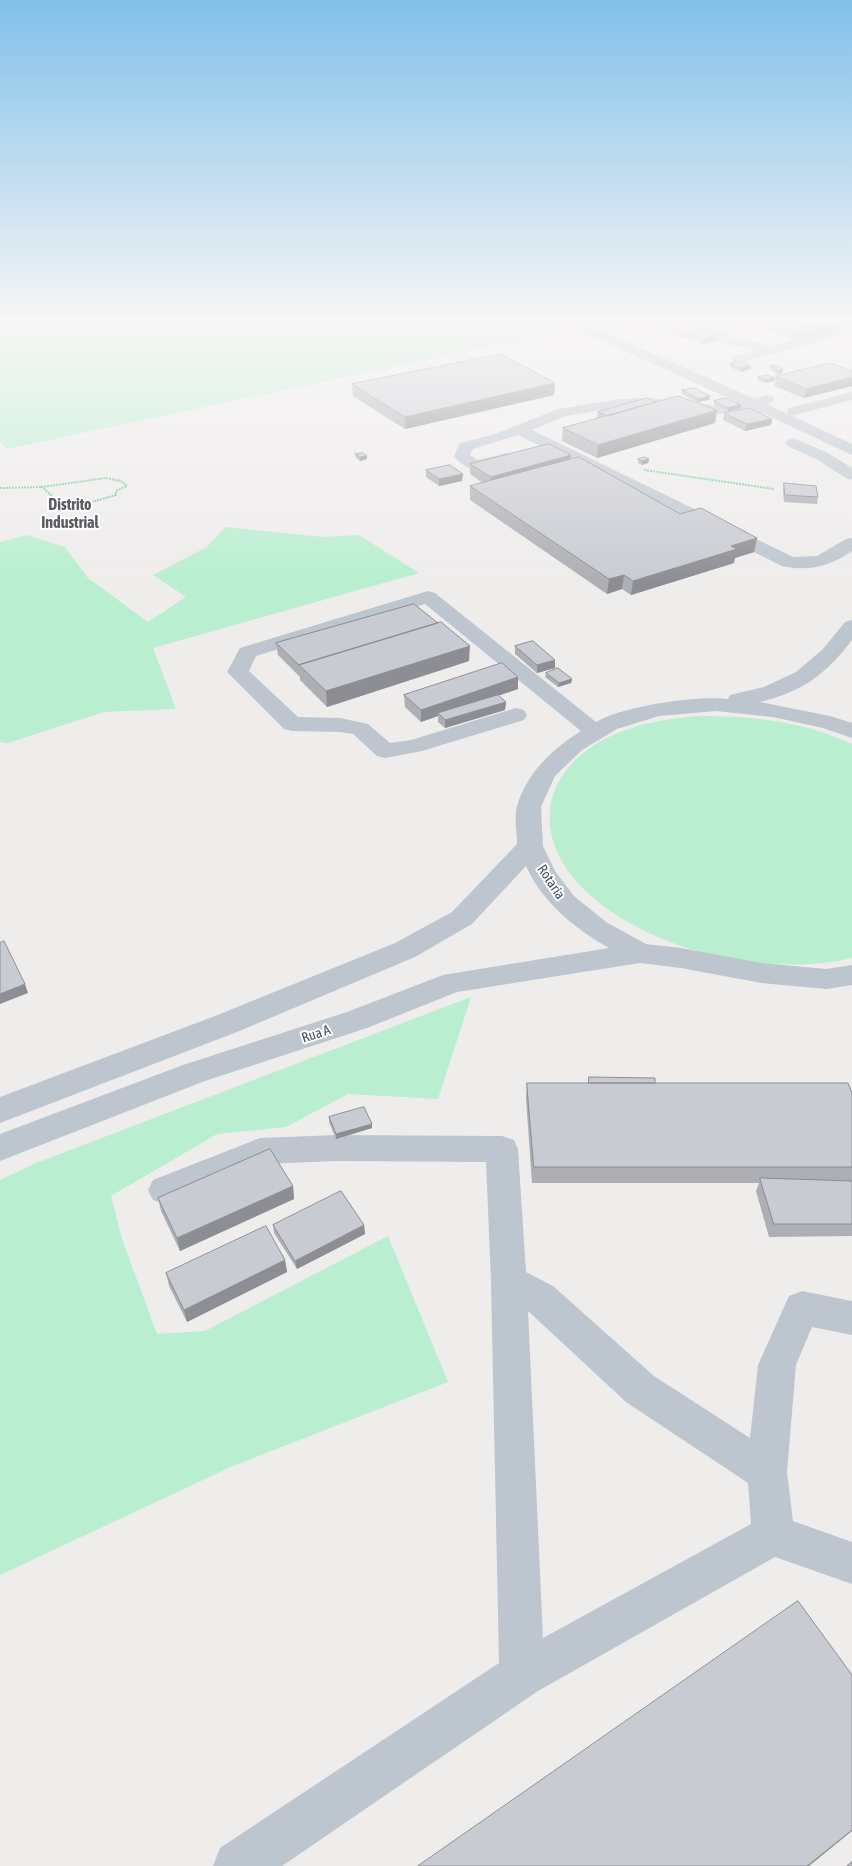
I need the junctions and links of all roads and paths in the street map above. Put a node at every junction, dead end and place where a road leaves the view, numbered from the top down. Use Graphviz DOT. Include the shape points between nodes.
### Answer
graph roads {
  1 [pos="588,408"];
  2 [pos="703,408"];
  3 [pos="726,408"];
  4 [pos="762,408"];
  5 [pos="787,408"];
  6 [pos="805,408"];
  7 [pos="719,410"];
  8 [pos="794,411"];
  9 [pos="744,421"];
  10 [pos="518,429"];
  11 [pos="779,437"];
  12 [pos="852,439"];
  13 [pos="550,447"];
  14 [pos="852,450"];
  15 [pos="644,470"];
  16 [pos="852,475"];
  17 [pos="42,487"];
  18 [pos="0,488"];
  19 [pos="774,488"];
  20 [pos="852,543"];
  21 [pos="852,626"];
  22 [pos="716,704"];
  23 [pos="516,715"];
  24 [pos="852,731"];
  25 [pos="595,732"];
  26 [pos="530,846"];
  27 [pos="640,953"];
  28 [pos="852,976"];
  29 [pos="0,1110"];
  30 [pos="0,1148"];
  31 [pos="165,1190"];
  32 [pos="509,1281"];
  33 [pos="852,1318"];
  34 [pos="767,1472"];
  35 [pos="773,1535"];
  36 [pos="852,1564"];
  37 [pos="522,1675"];
  38 [pos="238,1866"];
  1 -- 10 [label="street" via="563,412"];
  2 -- 7 [label="street"];
  3 -- 7 [label="street"];
  4 -- 14 [label="street"];
  5 -- 8 [label="street"];
  6 -- 8 [label="street"];
  7 -- 9 [label="street"];
  8 -- 12 [label="street"];
  10 -- 13 [label="street"];
  10 -- 13 [label="street" via="466,446 462,456 475,466"];
  11 -- 16 [label="street" via="822,456"];
  13 -- 20 [label="street" via="789,562 809,564 828,560"];
  15 -- 19 [label="path"];
  17 -- 17 [label="path" via="61,504 86,504 116,495 116,491 127,486 121,481 106,478"];
  17 -- 18 [label="path"];
  21 -- 22 [label="street" via="805,677 765,695"];
  22 -- 24 [label="street, Rotaria" via="773,710"];
  22 -- 25 [label="street, Rotaria" via="657,710 609,724"];
  23 -- 25 [label="street" via="414,746 385,751 360,729 340,725 292,724 238,672 247,652 428,597"];
  25 -- 26 [label="street, Rotaria" via="574,745 544,773 528,807"];
  26 -- 27 [label="street, Rotaria" via="543,874 565,902 596,929"];
  26 -- 29 [label="street" via="462,918 405,950 226,1024"];
  27 -- 28 [label="street, Rotaria" via="762,973 826,978"];
  27 -- 30 [label="street, Rua A" via="453,982 358,1020 194,1073"];
  31 -- 32 [label="street" via="260,1151 502,1149"];
  32 -- 34 [label="street" via="540,1298 640,1389"];
  32 -- 37 [label="street"];
  33 -- 34 [label="street" via="802,1308 777,1365"];
  34 -- 35 [label="street"];
  35 -- 36 [label="street"];
  35 -- 37 [label="street"];
  37 -- 38 [label="street"];
}
